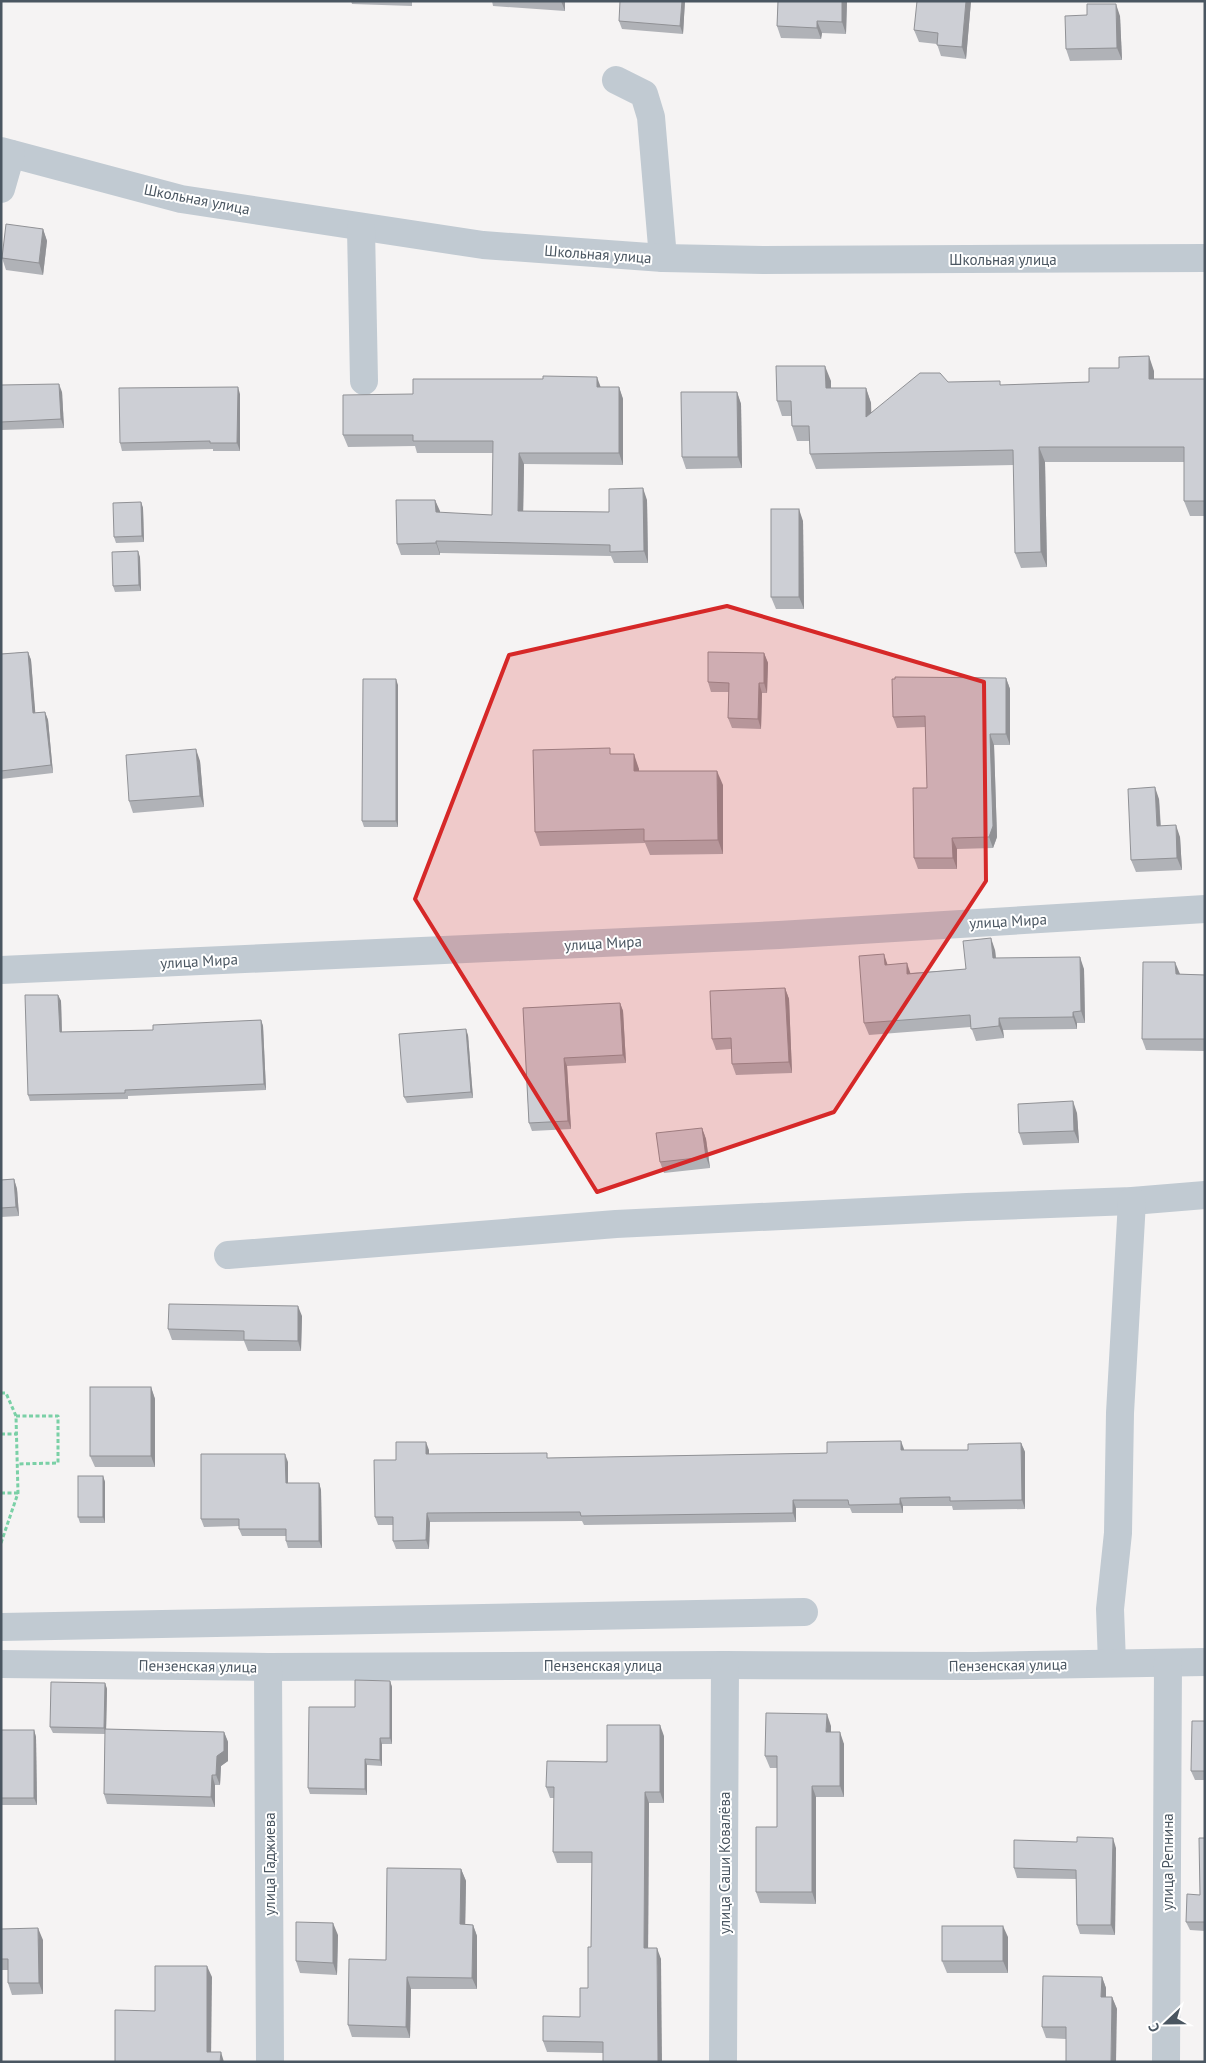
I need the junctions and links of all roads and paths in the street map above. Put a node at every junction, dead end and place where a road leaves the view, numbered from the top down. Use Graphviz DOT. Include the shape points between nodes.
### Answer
graph roads {
  1 [pos="616,80"];
  2 [pos="6,152"];
  3 [pos="1,189"];
  4 [pos="361,228"];
  5 [pos="663,258"];
  6 [pos="1205,258"];
  7 [pos="364,381"];
  8 [pos="1205,909"];
  9 [pos="1,970"];
  10 [pos="1205,1195"];
  11 [pos="1132,1201"];
  12 [pos="228,1255"];
  13 [pos="1,1392"];
  14 [pos="16,1416"];
  15 [pos="1,1434"];
  16 [pos="17,1434"];
  17 [pos="17,1464"];
  18 [pos="1,1493"];
  19 [pos="18,1493"];
  20 [pos="1,1543"];
  21 [pos="804,1612"];
  22 [pos="1,1627"];
  23 [pos="1205,1662"];
  24 [pos="1112,1663"];
  25 [pos="1168,1663"];
  26 [pos="1,1664"];
  27 [pos="725,1665"];
  28 [pos="268,1667"];
  29 [pos="270,2062"];
  30 [pos="723,2062"];
  31 [pos="1166,2062"];
  1 -- 5 [label="street" via="644,94 651,117"];
  2 -- 3 [label="street"];
  2 -- 4 [label="street, Школьная улица" via="181,199"];
  4 -- 5 [label="street, Школьная улица" via="483,245"];
  4 -- 7 [label="street"];
  5 -- 6 [label="street, Школьная улица"];
  8 -- 9 [label="street, улица Мира" via="780,935"];
  10 -- 11 [label="street"];
  11 -- 12 [label="street" via="616,1224"];
  11 -- 24 [label="street" via="1120,1414 1118,1533 1110,1609"];
  13 -- 14 [label="path" via="6,1393"];
  14 -- 16 [label="path"];
  14 -- 17 [label="path" via="58,1416 58,1463"];
  15 -- 16 [label="path"];
  16 -- 17 [label="path"];
  17 -- 19 [label="path"];
  18 -- 19 [label="path"];
  19 -- 20 [label="path"];
  21 -- 22 [label="street"];
  23 -- 25 [label="street, Пензенская улица"];
  24 -- 25 [label="street, Пензенская улица"];
  24 -- 27 [label="street, Пензенская улица"];
  25 -- 31 [label="street, улица Репнина"];
  26 -- 28 [label="street, Пензенская улица"];
  27 -- 28 [label="street, Пензенская улица"];
  27 -- 30 [label="street, улица Саши Ковалёва"];
  28 -- 29 [label="street, улица Гаджиева"];
}
